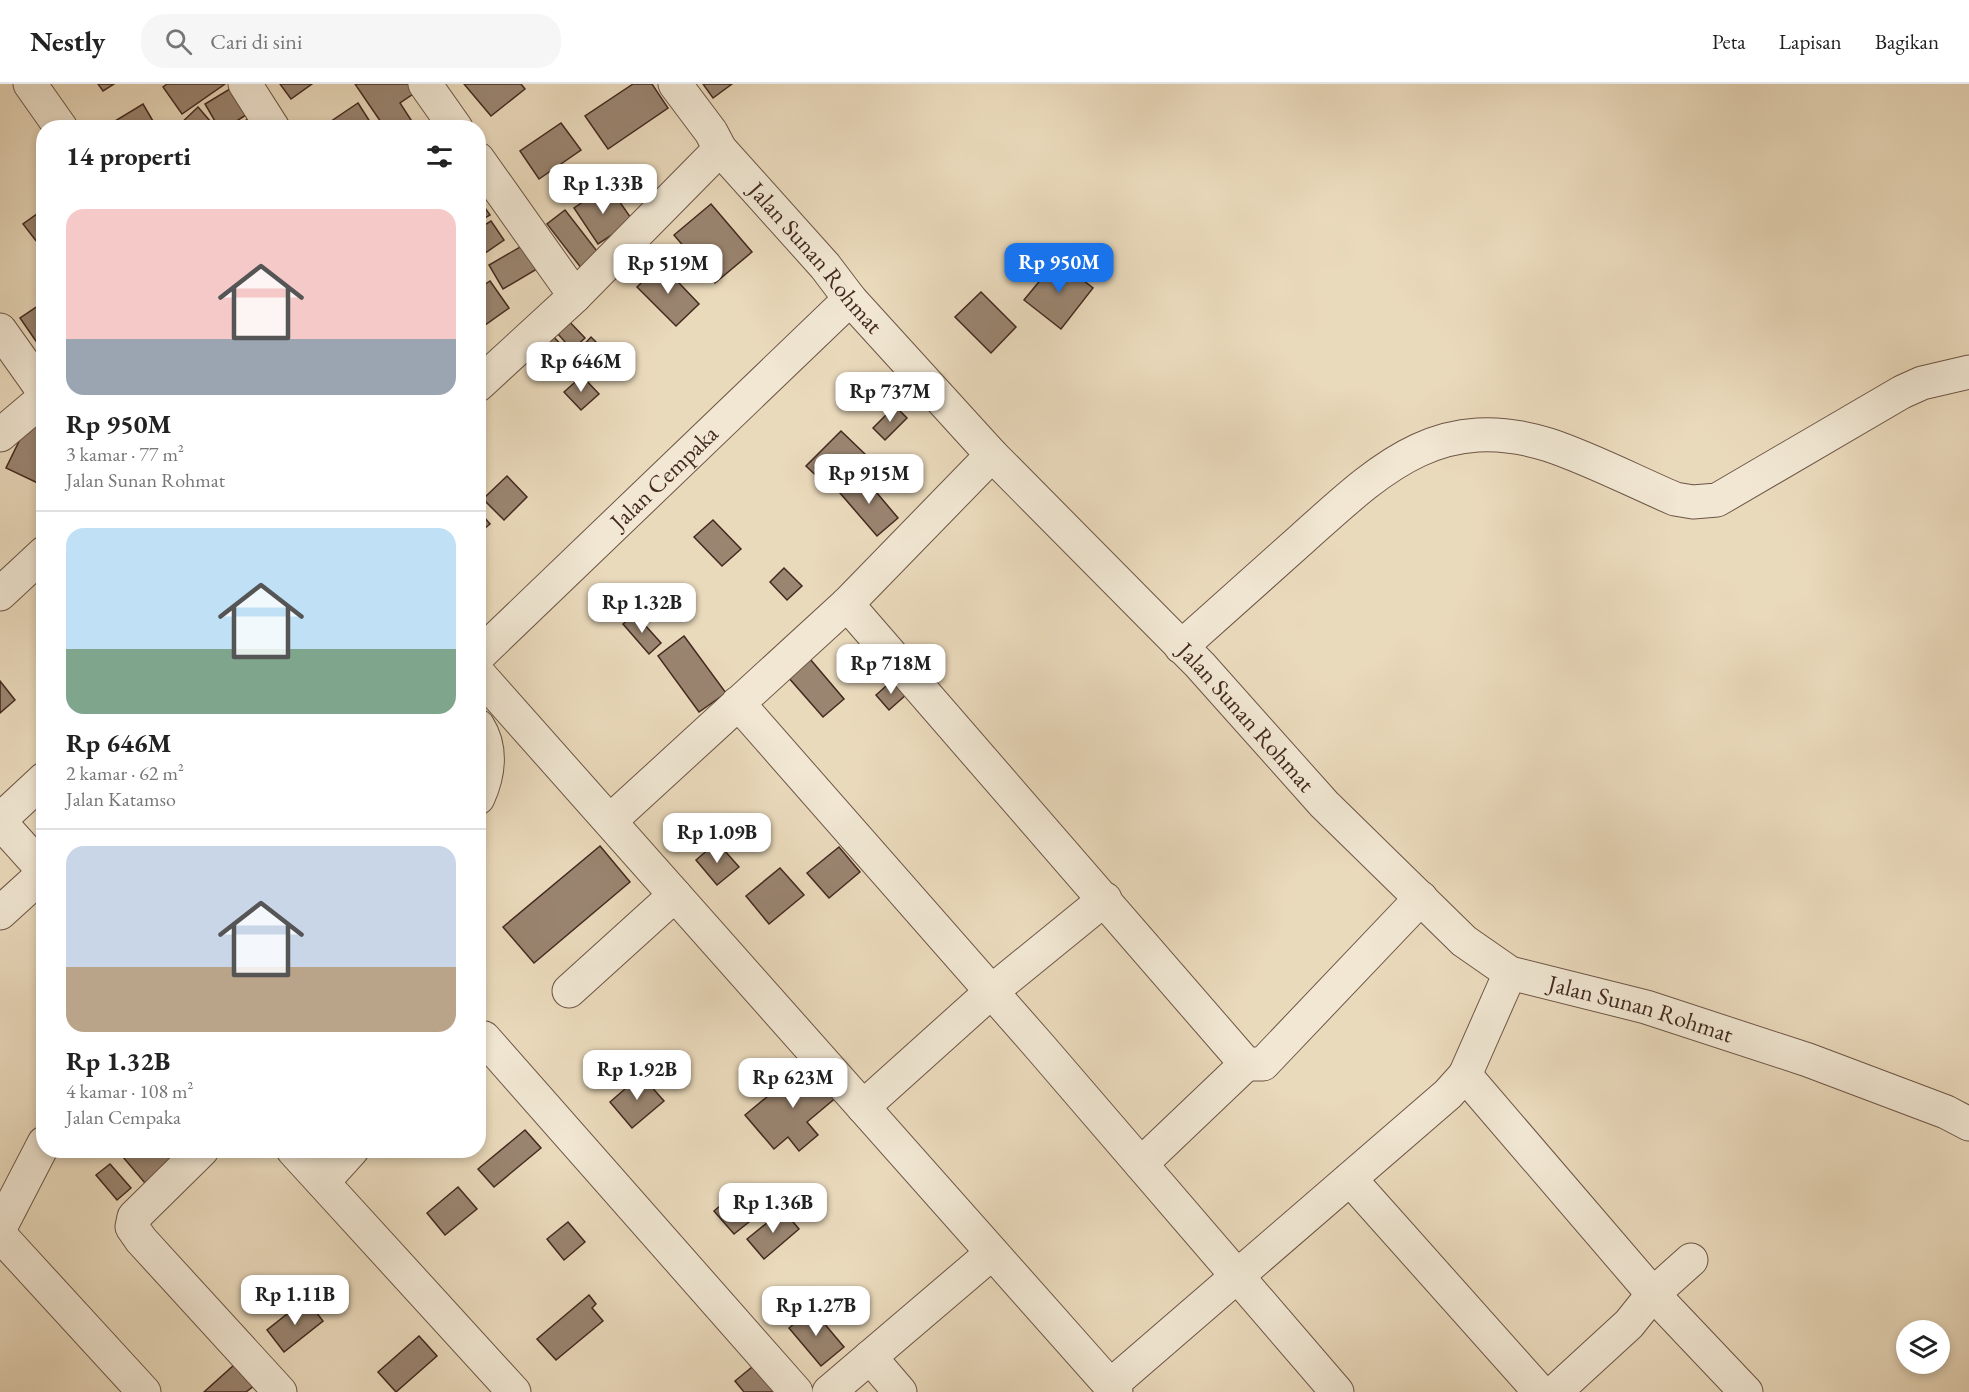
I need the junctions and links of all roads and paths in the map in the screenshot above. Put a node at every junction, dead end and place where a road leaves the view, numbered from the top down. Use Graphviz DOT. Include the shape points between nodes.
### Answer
graph roads {
  1 [pos="30,84"];
  2 [pos="245,84"];
  3 [pos="425,84"];
  4 [pos="675,84"];
  5 [pos="55,120"];
  6 [pos="268,120"];
  7 [pos="450,120"];
  8 [pos="720,148"];
  9 [pos="486,170"];
  10 [pos="575,296"];
  11 [pos="850,299"];
  12 [pos="0,330"];
  13 [pos="1969,372"];
  14 [pos="486,378"];
  15 [pos="36,381"];
  16 [pos="36,405"];
  17 [pos="0,435"];
  18 [pos="992,455"];
  19 [pos="36,559"];
  20 [pos="5,580"];
  21 [pos="847,604"];
  22 [pos="1180,647"];
  23 [pos="486,648"];
  24 [pos="486,682"];
  25 [pos="738,703"];
  26 [pos="486,739"];
  27 [pos="486,765"];
  28 [pos="36,787"];
  29 [pos="0,821"];
  30 [pos="610,821"];
  31 [pos="36,863"];
  32 [pos="36,879"];
  33 [pos="675,895"];
  34 [pos="1420,898"];
  35 [pos="1105,899"];
  36 [pos="0,913"];
  37 [pos="1510,973"];
  38 [pos="569,991"];
  39 [pos="992,991"];
  40 [pos="486,1040"];
  41 [pos="1246,1064"];
  42 [pos="1465,1075"];
  43 [pos="863,1107"];
  44 [pos="1969,1124"];
  45 [pos="36,1158"];
  46 [pos="194,1158"];
  47 [pos="300,1158"];
  48 [pos="344,1158"];
  49 [pos="1142,1164"];
  50 [pos="1350,1179"];
  51 [pos="322,1182"];
  52 [pos="0,1228"];
  53 [pos="0,1235"];
  54 [pos="992,1252"];
  55 [pos="1691,1260"];
  56 [pos="1239,1276"];
  57 [pos="1653,1294"];
  58 [pos="870,1357"];
  59 [pos="1113,1389"];
  60 [pos="144,1392"];
  61 [pos="280,1392"];
  62 [pos="514,1392"];
  63 [pos="796,1392"];
  64 [pos="830,1392"];
  65 [pos="900,1392"];
  66 [pos="1337,1392"];
  67 [pos="1540,1392"];
  68 [pos="1555,1392"];
  69 [pos="1746,1392"];
  1 -- 5 [label="street"];
  2 -- 6 [label="street"];
  3 -- 7 [label="street"];
  4 -- 8 [label="street, Jalan Sunan Rohmat"];
  8 -- 10 [label="street"];
  8 -- 11 [label="street, Jalan Sunan Rohmat"];
  9 -- 10 [label="street"];
  10 -- 14 [label="street"];
  11 -- 18 [label="street, Jalan Sunan Rohmat"];
  11 -- 23 [label="street, Jalan Cempaka"];
  12 -- 15 [label="street"];
  13 -- 22 [label="street" via="1902,392 1717,500 1675,499 1548,445 1504,437 1474,436 1420,448 1397,459 1356,490"];
  16 -- 17 [label="street"];
  18 -- 21 [label="street"];
  18 -- 22 [label="street, Jalan Sunan Rohmat"];
  19 -- 20 [label="street"];
  21 -- 25 [label="street"];
  21 -- 35 [label="street"];
  22 -- 34 [label="street, Jalan Sunan Rohmat" via="1275,746 1324,804"];
  24 -- 30 [label="street"];
  25 -- 30 [label="street"];
  25 -- 39 [label="street"];
  26 -- 27 [label="street"];
  28 -- 29 [label="street"];
  29 -- 31 [label="street"];
  30 -- 33 [label="street"];
  32 -- 36 [label="street"];
  33 -- 38 [label="street"];
  33 -- 43 [label="street"];
  34 -- 37 [label="street, Jalan Sunan Rohmat" via="1464,941"];
  34 -- 41 [label="street" via="1263,1064"];
  35 -- 39 [label="street"];
  35 -- 41 [label="street"];
  37 -- 42 [label="street"];
  37 -- 44 [label="street, Jalan Sunan Rohmat" via="1646,1007 1808,1060"];
  39 -- 43 [label="street"];
  39 -- 49 [label="street"];
  40 -- 63 [label="street"];
  41 -- 49 [label="street"];
  42 -- 50 [label="street"];
  42 -- 57 [label="street"];
  43 -- 54 [label="street"];
  45 -- 52 [label="street"];
  46 -- 61 [label="street" via="134,1217 132,1227"];
  47 -- 51 [label="street"];
  48 -- 51 [label="street"];
  49 -- 56 [label="street"];
  50 -- 56 [label="street"];
  50 -- 67 [label="street"];
  51 -- 62 [label="street"];
  53 -- 60 [label="street"];
  54 -- 58 [label="street"];
  54 -- 59 [label="street"];
  55 -- 57 [label="street"];
  56 -- 59 [label="street"];
  56 -- 66 [label="street"];
  57 -- 68 [label="street" via="1629,1324"];
  57 -- 69 [label="street"];
  58 -- 64 [label="street"];
  58 -- 65 [label="street"];
}
